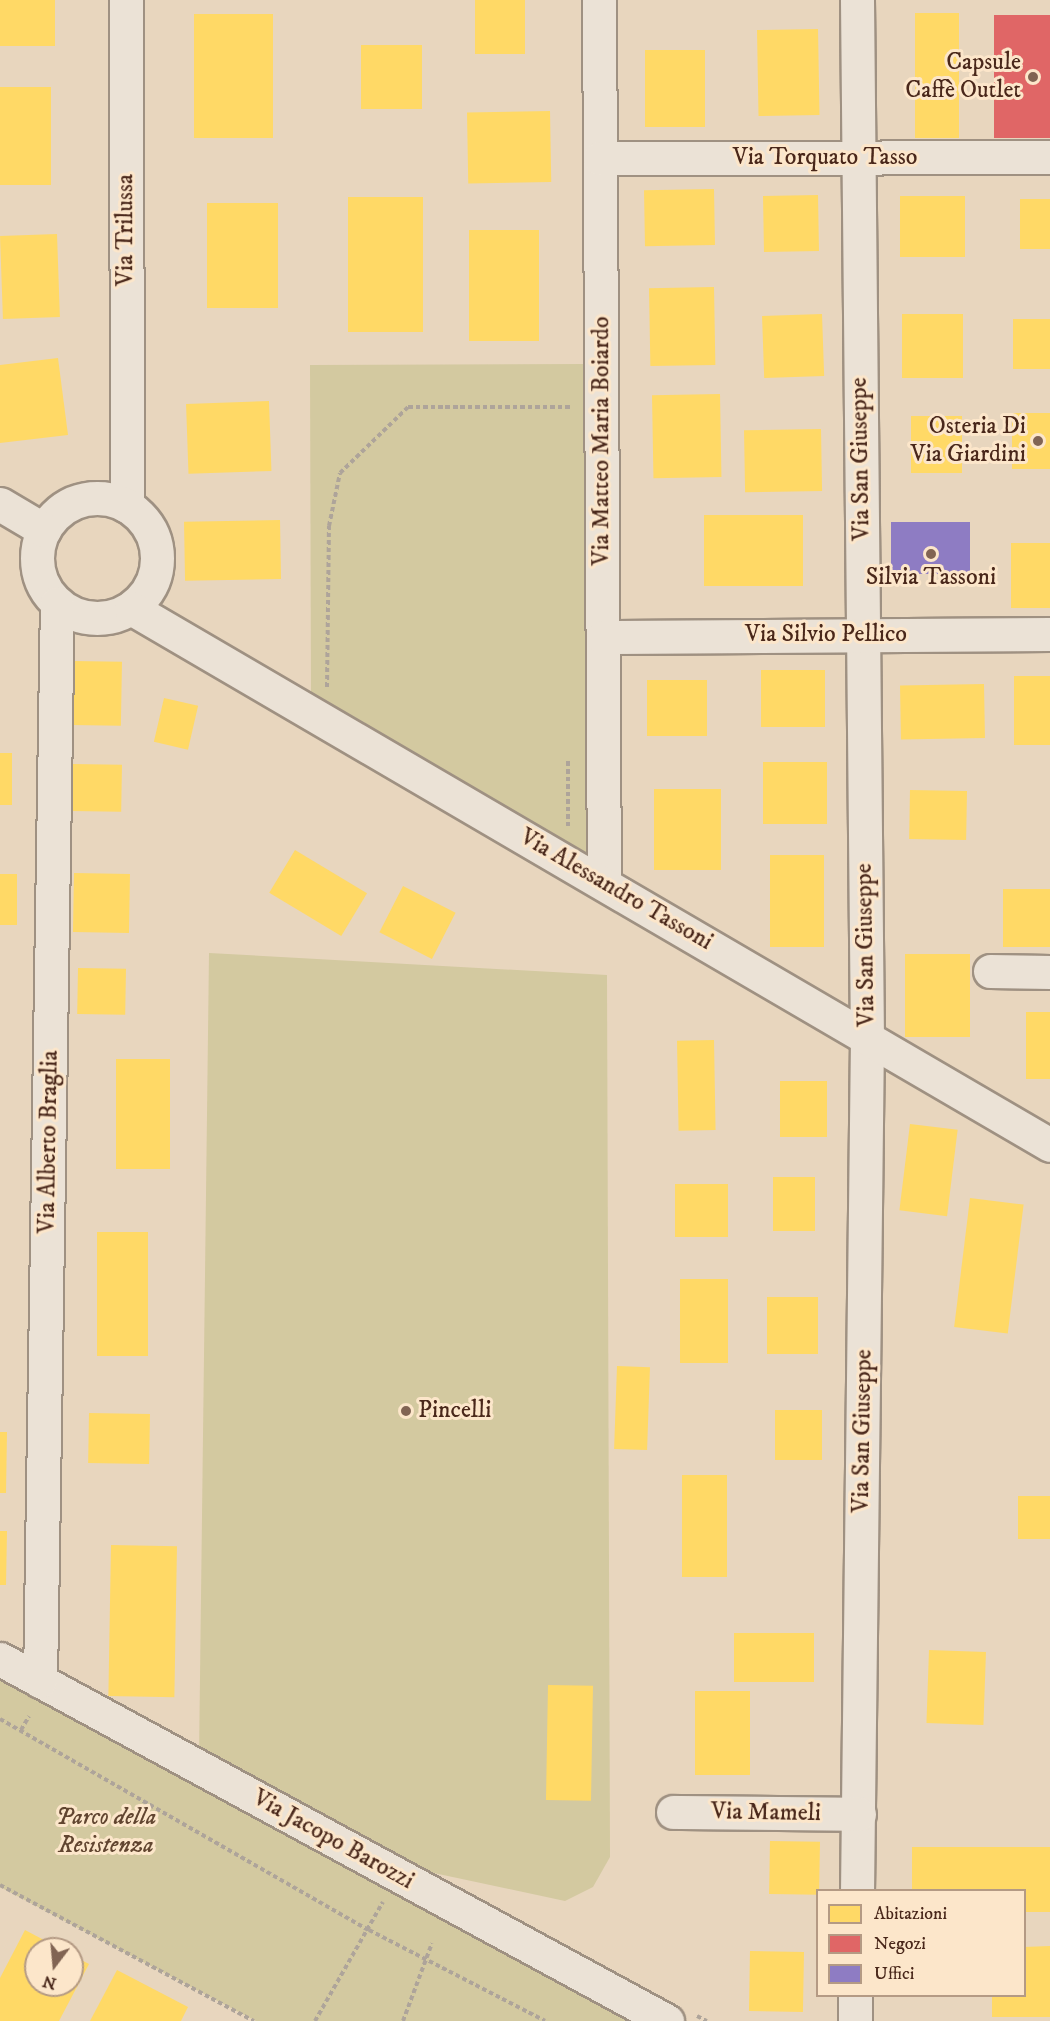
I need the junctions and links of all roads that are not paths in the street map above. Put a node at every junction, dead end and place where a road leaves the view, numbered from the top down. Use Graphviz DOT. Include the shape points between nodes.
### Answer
graph roads {
  1 [pos="126,0"];
  2 [pos="599,0"];
  3 [pos="857,0"];
  4 [pos="1050,157"];
  5 [pos="600,158"];
  6 [pos="858,158"];
  7 [pos="118,503"];
  8 [pos="0,504"];
  9 [pos="44,530"];
  10 [pos="139,599"];
  11 [pos="57,603"];
  12 [pos="863,634"];
  13 [pos="1050,634"];
  14 [pos="603,637"];
  15 [pos="604,882"];
  16 [pos="990,971"];
  17 [pos="1050,972"];
  18 [pos="867,1038"];
  19 [pos="1050,1145"];
  20 [pos="0,1659"];
  21 [pos="40,1681"];
  22 [pos="673,1812"];
  23 [pos="859,1814"];
  24 [pos="857,1889"];
  25 [pos="855,1997"];
  26 [pos="667,2021"];
  27 [pos="855,2021"];
  1 -- 7 [label="street, Via Trilussa" via="126,461"];
  2 -- 5 [label="street, Via Matteo Maria Boiardo"];
  3 -- 6 [label="street, Via San Giuseppe"];
  4 -- 6 [label="street, Via Torquato Tasso"];
  5 -- 6 [label="street, Via Torquato Tasso"];
  5 -- 14 [label="street, Via Matteo Maria Boiardo"];
  6 -- 12 [label="street, Via San Giuseppe"];
  7 -- 9 [label="street" via="71,504"];
  7 -- 10 [label="street" via="152,535 155,573"];
  8 -- 9 [label="street"];
  9 -- 11 [label="street" via="38,569"];
  10 -- 11 [label="street" via="93,618"];
  10 -- 15 [label="street, Via Alessandro Tassoni" via="180,635"];
  11 -- 21 [label="street, Via Alberto Braglia"];
  12 -- 13 [label="street, Via Silvio Pellico"];
  12 -- 14 [label="street, Via Silvio Pellico"];
  12 -- 18 [label="street, Via San Giuseppe"];
  14 -- 15 [label="street, Via Matteo Maria Boiardo"];
  15 -- 18 [label="street, Via Alessandro Tassoni"];
  16 -- 17 [label="street"];
  18 -- 19 [label="street, Via Alessandro Tassoni"];
  18 -- 23 [label="street, Via San Giuseppe"];
  20 -- 21 [label="street, Via Jacopo Barozzi"];
  21 -- 26 [label="street, Via Jacopo Barozzi"];
  22 -- 23 [label="street, Via Mameli"];
  23 -- 24 [label="street, Via San Giuseppe"];
  25 -- 27 [label="street"];
}
